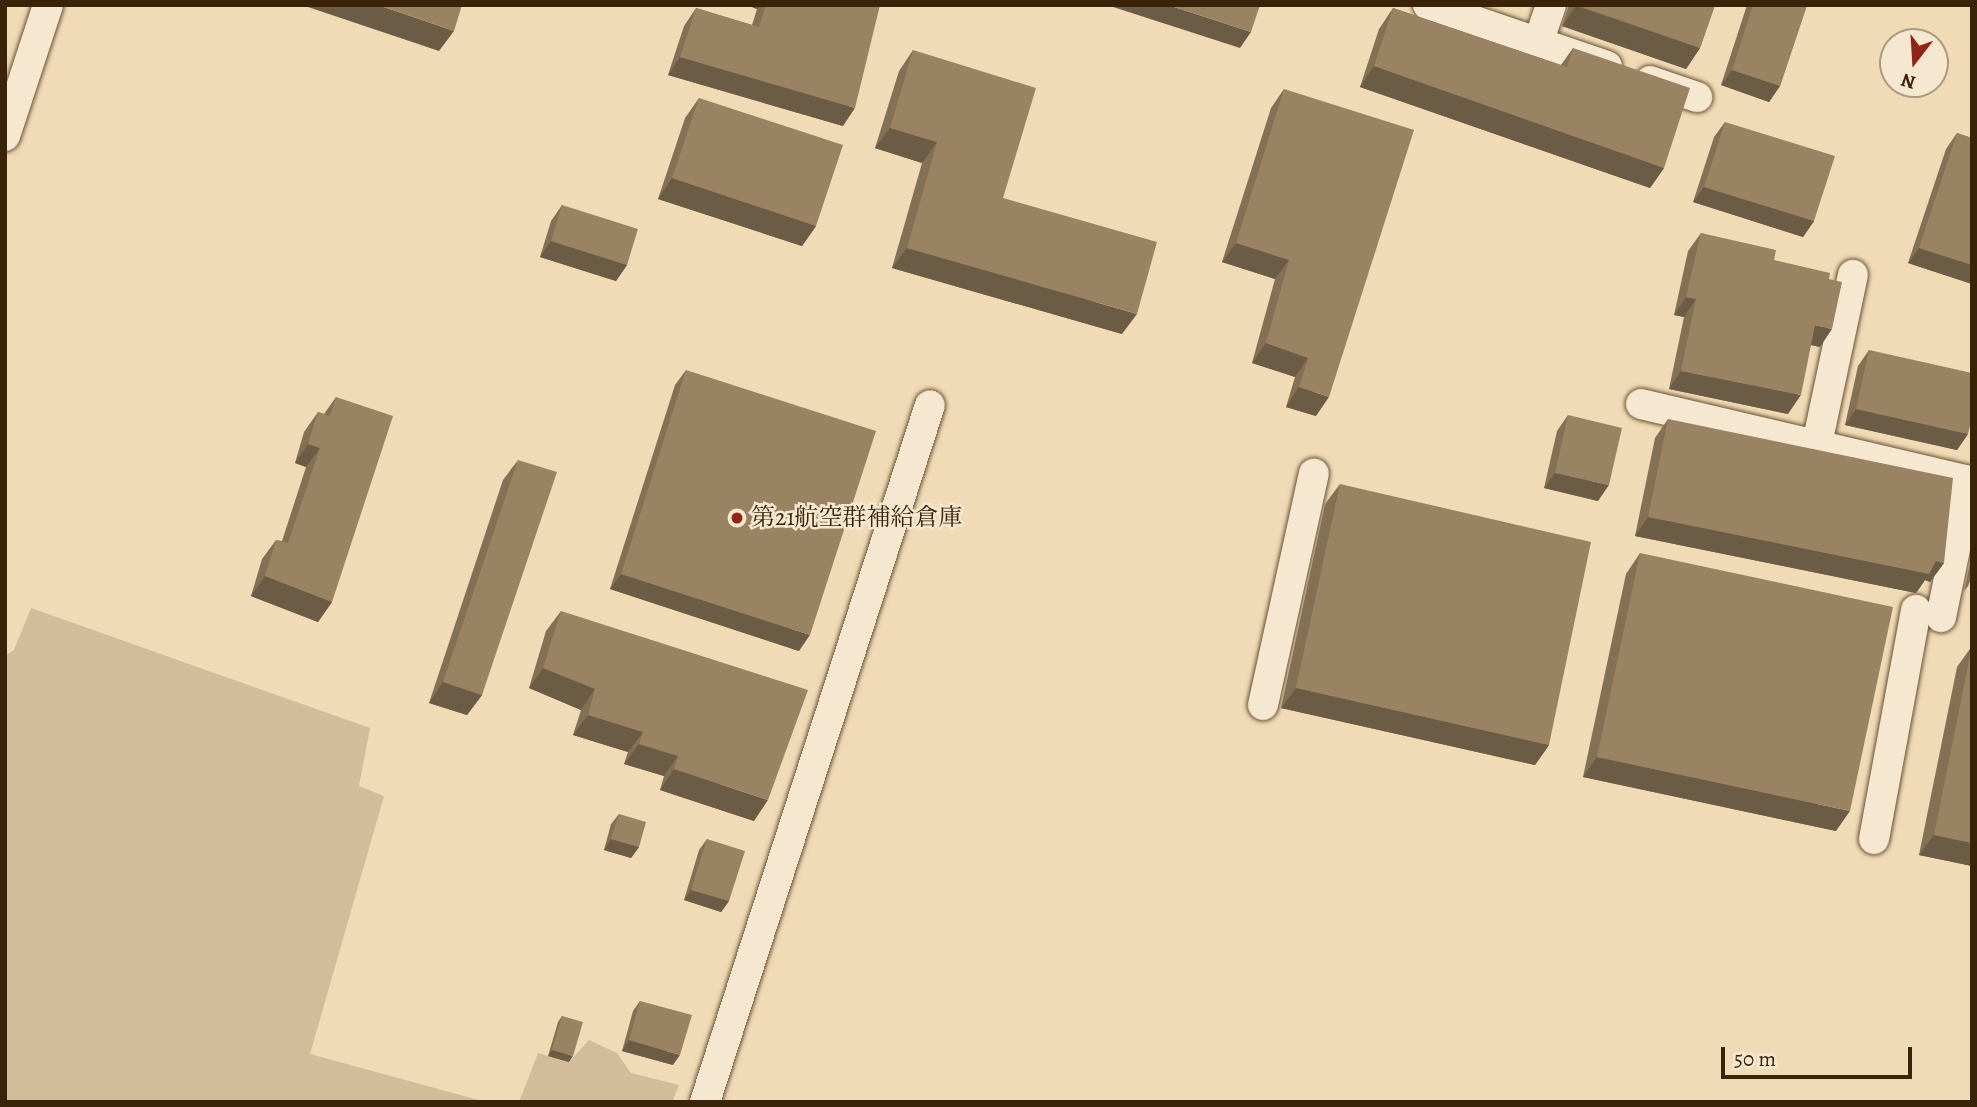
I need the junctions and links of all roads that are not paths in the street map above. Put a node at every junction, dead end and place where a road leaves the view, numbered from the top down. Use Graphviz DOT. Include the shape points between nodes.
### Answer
graph roads {
  1 [pos="48,5"];
  2 [pos="1428,5"];
  3 [pos="1551,5"];
  4 [pos="1538,43"];
  5 [pos="1696,97"];
  6 [pos="5,136"];
  7 [pos="1853,275"];
  8 [pos="1641,404"];
  9 [pos="930,405"];
  10 [pos="1817,444"];
  11 [pos="1314,474"];
  12 [pos="1971,482"];
  13 [pos="1262,705"];
  14 [pos="1874,839"];
  15 [pos="705,1102"];
  1 -- 6 [label="street"];
  2 -- 4 [label="street"];
  3 -- 4 [label="street"];
  4 -- 5 [label="street"];
  7 -- 10 [label="street"];
  8 -- 10 [label="street"];
  9 -- 15 [label="street"];
  10 -- 12 [label="street"];
  11 -- 13 [label="street"];
  12 -- 14 [label="street" via="1928,614"];
}
